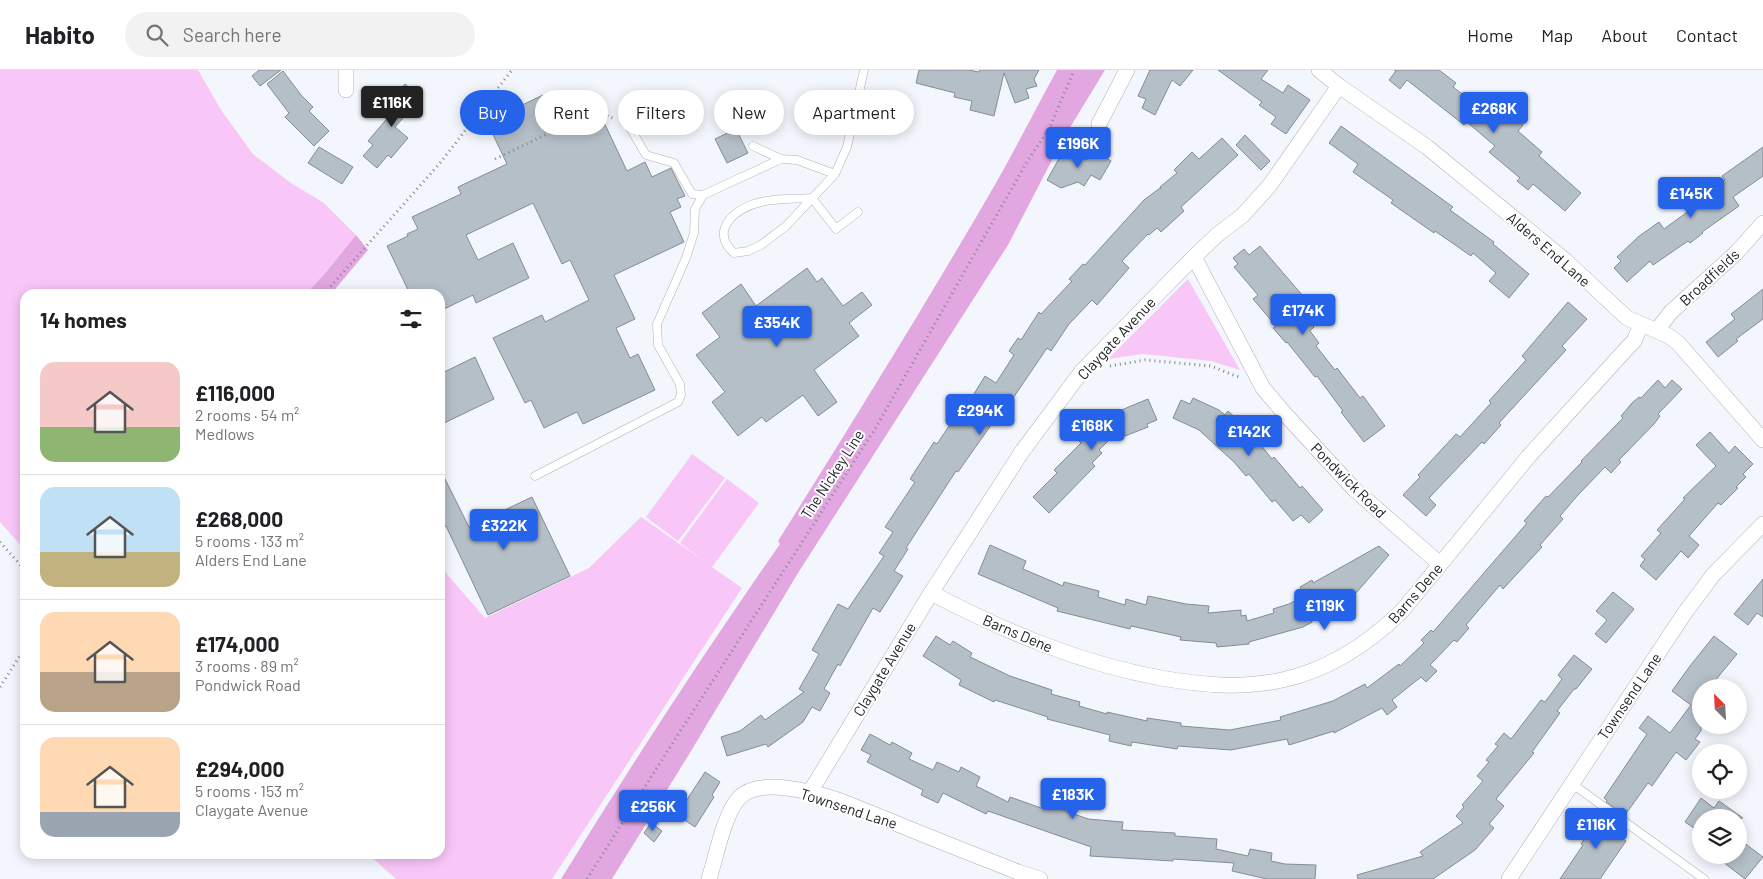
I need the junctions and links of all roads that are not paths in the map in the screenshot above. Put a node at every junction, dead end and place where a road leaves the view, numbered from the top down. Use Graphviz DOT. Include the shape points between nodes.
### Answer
graph roads {
  1 [pos="346,70"];
  2 [pos="864,70"];
  3 [pos="1127,70"];
  4 [pos="1319,70"];
  5 [pos="1340,86"];
  6 [pos="346,90"];
  7 [pos="1099,124"];
  8 [pos="634,135"];
  9 [pos="752,146"];
  10 [pos="780,160"];
  11 [pos="835,174"];
  12 [pos="703,195"];
  13 [pos="812,198"];
  14 [pos="858,212"];
  15 [pos="1763,223"];
  16 [pos="1194,256"];
  17 [pos="1641,325"];
  18 [pos="1657,330"];
  19 [pos="1763,440"];
  20 [pos="535,476"];
  21 [pos="1763,525"];
  22 [pos="1440,564"];
  23 [pos="930,593"];
  24 [pos="1571,783"];
  25 [pos="810,792"];
  26 [pos="709,879"];
  27 [pos="1040,879"];
  28 [pos="1509,879"];
  29 [pos="1704,879"];
  1 -- 6 [label="street"];
  2 -- 11 [label="lane" via="847,147"];
  3 -- 7 [label="street"];
  4 -- 5 [label="street, Alders End Lane"];
  5 -- 16 [label="street, Claygate Avenue" via="1244,216"];
  5 -- 17 [label="street, Alders End Lane" via="1427,147 1566,261 1627,318"];
  8 -- 12 [label="lane" via="646,155 674,163 692,194"];
  9 -- 10 [label="lane"];
  10 -- 11 [label="lane" via="797,160"];
  10 -- 12 [label="lane"];
  11 -- 13 [label="lane"];
  12 -- 20 [label="lane" via="695,209 694,233 686,258 657,324 658,345 680,384 678,402"];
  13 -- 13 [label="lane" via="759,202 742,210 728,219 723,230 728,248 734,252 748,251 761,245 786,226"];
  13 -- 14 [label="lane" via="836,230"];
  15 -- 18 [label="street, Broadfields" via="1730,259 1671,312"];
  16 -- 22 [label="street, Pondwick Road" via="1263,388 1354,490"];
  16 -- 23 [label="street, Claygate Avenue" via="1082,371 1021,453"];
  17 -- 18 [label="street, Alders End Lane"];
  17 -- 22 [label="street, Barns Dene" via="1634,341 1529,456"];
  18 -- 19 [label="street, Alders End Lane" via="1678,344"];
  21 -- 24 [label="street, Townsend Lane" via="1713,575"];
  22 -- 23 [label="street, Barns Dene" via="1402,611 1380,632 1343,657 1282,680 1247,685 1221,686 1178,681 1084,659 1030,640"];
  23 -- 25 [label="street, Claygate Avenue"];
  24 -- 28 [label="street, Townsend Lane"];
  24 -- 29 [label="lane"];
  25 -- 26 [label="street, Townsend Lane" via="766,787 740,797 727,818"];
  25 -- 27 [label="street, Townsend Lane"];
}
